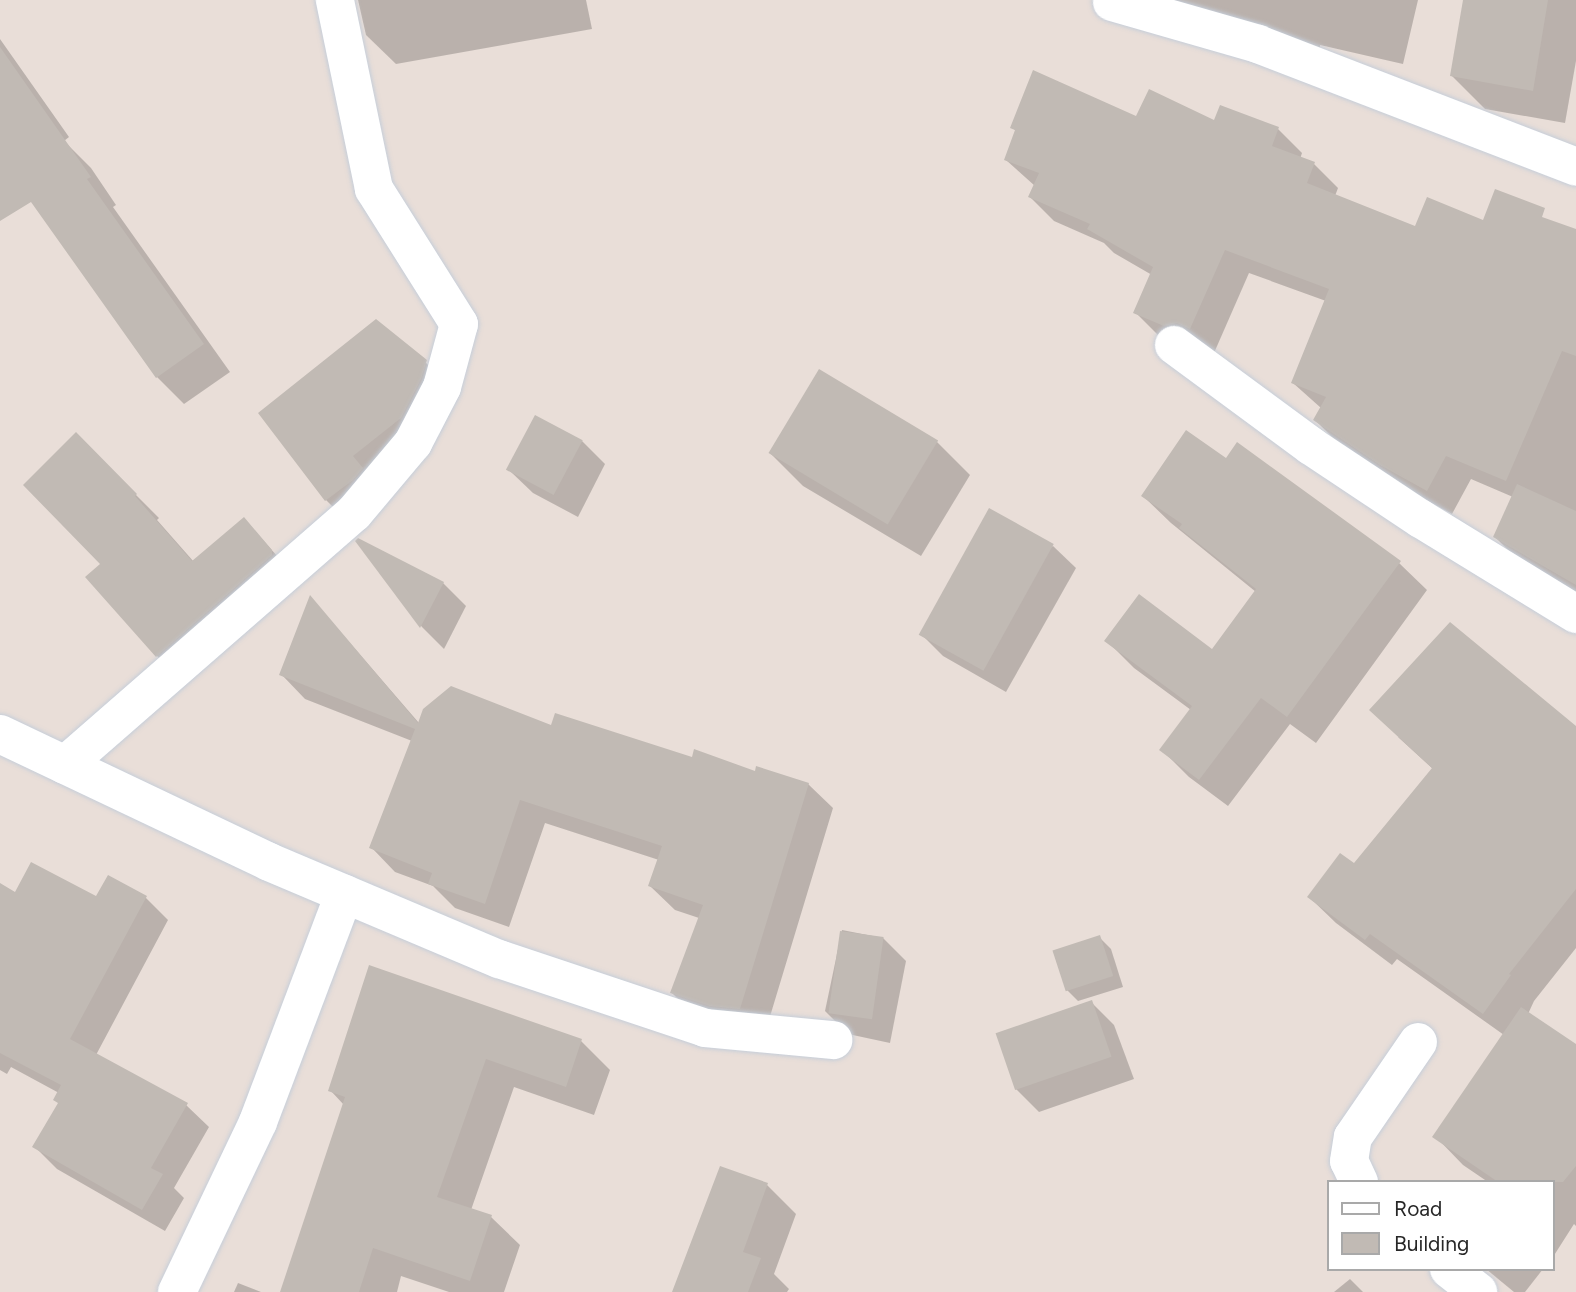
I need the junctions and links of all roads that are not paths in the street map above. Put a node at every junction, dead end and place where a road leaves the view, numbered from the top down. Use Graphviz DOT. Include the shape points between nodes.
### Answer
graph roads {
  1 [pos="335,0"];
  2 [pos="1112,2"];
  3 [pos="1576,167"];
  4 [pos="1174,345"];
  5 [pos="1576,614"];
  6 [pos="0,734"];
  7 [pos="65,765"];
  8 [pos="344,894"];
  9 [pos="832,1040"];
  10 [pos="1418,1042"];
  11 [pos="1358,1180"];
  12 [pos="1452,1271"];
  13 [pos="177,1292"];
  14 [pos="1478,1292"];
  1 -- 7 [label="street" via="374,189 459,324 442,387 412,443 354,513"];
  2 -- 3 [label="street" via="1258,44"];
  4 -- 5 [label="street" via="1333,461"];
  6 -- 7 [label="street"];
  7 -- 8 [label="street"];
  8 -- 9 [label="street" via="499,959 705,1028"];
  8 -- 13 [label="street" via="258,1122"];
  10 -- 11 [label="street" via="1353,1137 1349,1161"];
  12 -- 14 [label="street"];
}
